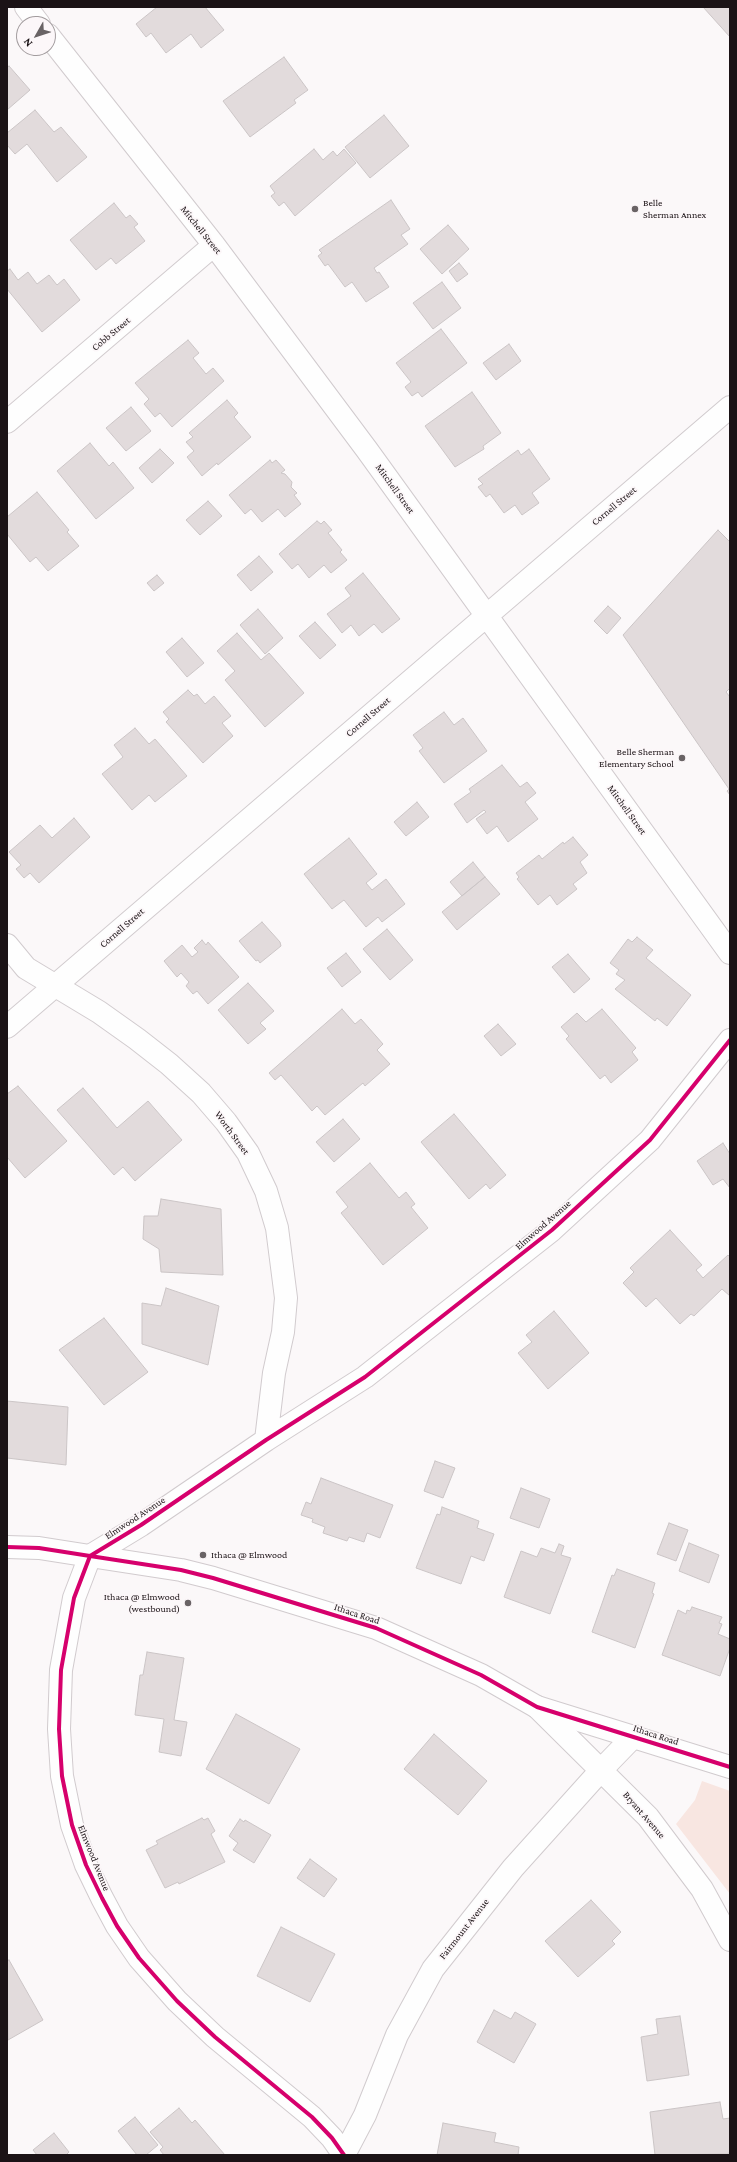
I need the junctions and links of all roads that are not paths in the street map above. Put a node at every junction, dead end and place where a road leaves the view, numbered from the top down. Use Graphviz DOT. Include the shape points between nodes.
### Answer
graph roads {
  1 [pos="26,7"];
  2 [pos="33,16"];
  3 [pos="56,45"];
  4 [pos="214,245"];
  5 [pos="730,407"];
  6 [pos="7,422"];
  7 [pos="486,616"];
  8 [pos="7,945"];
  9 [pos="730,953"];
  10 [pos="55,986"];
  11 [pos="7,1027"];
  12 [pos="730,1040"];
  13 [pos="266,1440"];
  14 [pos="7,1547"];
  15 [pos="90,1556"];
  16 [pos="537,1707"];
  17 [pos="634,1736"];
  18 [pos="730,1767"];
  19 [pos="602,1769"];
  20 [pos="730,1940"];
  21 [pos="344,2155"];
  1 -- 2 [label="street"];
  3 -- 4 [label="street, Mitchell Street"];
  4 -- 6 [label="street, Cobb Street"];
  4 -- 7 [label="street, Mitchell Street"];
  5 -- 7 [label="street, Cornell Street"];
  7 -- 9 [label="street, Mitchell Street"];
  7 -- 10 [label="street, Cornell Street"];
  8 -- 10 [label="street, Worth Street" via="26,968"];
  10 -- 11 [label="street, Cornell Street"];
  10 -- 13 [label="street, Worth Street" via="105,1017 169,1064 211,1104 251,1159 266,1191 277,1228 286,1298"];
  12 -- 13 [label="street, Elmwood Avenue" via="650,1140 552,1230 365,1377"];
  13 -- 15 [label="street, Elmwood Avenue"];
  14 -- 15 [label="street, Ithaca Road" via="39,1548"];
  15 -- 16 [label="street, Ithaca Road" via="181,1570 213,1578 376,1628 481,1675"];
  15 -- 21 [label="street, Elmwood Avenue" via="74,1598 61,1670 59,1729 62,1776 71,1818 86,1865 117,1926 139,1958 177,2001 215,2037 312,2117"];
  16 -- 17 [label="street, Ithaca Road"];
  16 -- 19 [label="street, Bryant Avenue"];
  17 -- 18 [label="street, Ithaca Road"];
  17 -- 19 [label="street, Fairmount Avenue"];
  19 -- 20 [label="street, Bryant Avenue" via="648,1817 680,1858 702,1888"];
  19 -- 21 [label="street, Fairmount Avenue" via="513,1868 433,1969 397,2035 365,2115"];
}
